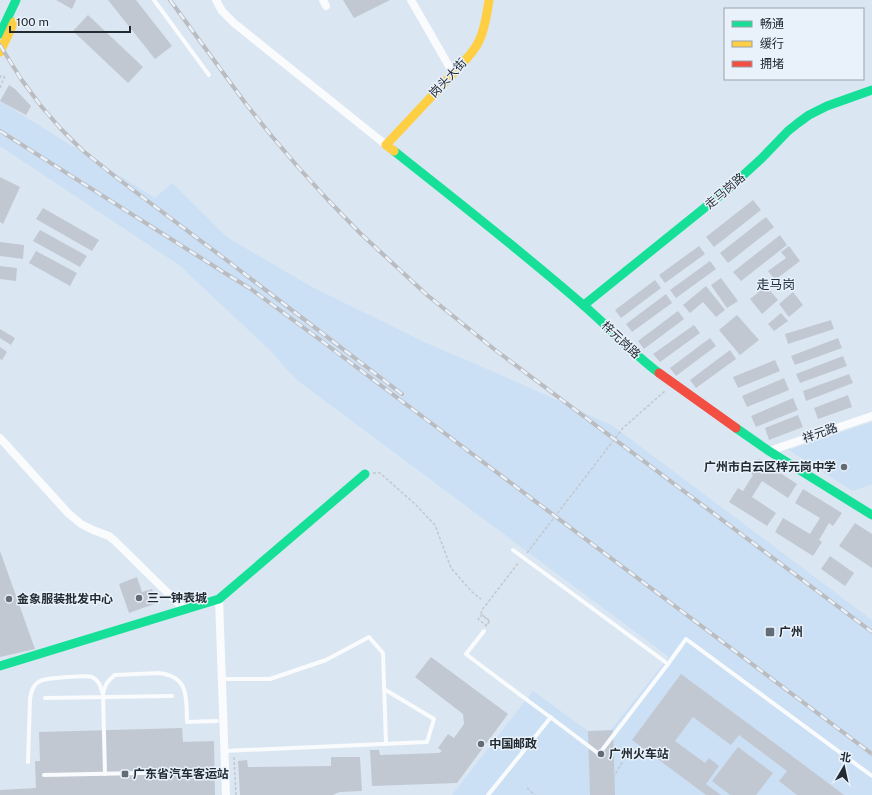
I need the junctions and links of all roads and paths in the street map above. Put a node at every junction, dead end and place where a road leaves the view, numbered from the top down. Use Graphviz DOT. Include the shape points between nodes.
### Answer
graph roads {
  1 [pos="16,0"];
  2 [pos="23,0"];
  3 [pos="154,0"];
  4 [pos="216,0"];
  5 [pos="411,0"];
  6 [pos="489,0"];
  7 [pos="0,34"];
  8 [pos="0,52"];
  9 [pos="453,73"];
  10 [pos="5,75"];
  11 [pos="209,75"];
  12 [pos="0,88"];
  13 [pos="872,90"];
  14 [pos="386,145"];
  15 [pos="584,305"];
  16 [pos="673,384"];
  17 [pos="872,416"];
  18 [pos="0,438"];
  19 [pos="769,451"];
  20 [pos="365,474"];
  21 [pos="872,514"];
  22 [pos="513,550"];
  23 [pos="526,554"];
  24 [pos="521,560"];
  25 [pos="219,599"];
  26 [pos="481,599"];
  27 [pos="184,609"];
  28 [pos="486,625"];
  29 [pos="484,631"];
  30 [pos="668,664"];
  31 [pos="0,666"];
  32 [pos="222,679"];
  33 [pos="384,689"];
  34 [pos="103,696"];
  35 [pos="172,696"];
  36 [pos="45,698"];
  37 [pos="551,717"];
  38 [pos="217,721"];
  39 [pos="386,744"];
  40 [pos="504,744"];
  41 [pos="509,747"];
  42 [pos="631,747"];
  43 [pos="234,750"];
  44 [pos="224,751"];
  45 [pos="28,762"];
  46 [pos="188,772"];
  47 [pos="105,774"];
  48 [pos="44,775"];
  49 [pos="872,776"];
  50 [pos="527,788"];
  51 [pos="226,795"];
  52 [pos="236,795"];
  53 [pos="488,795"];
  54 [pos="535,795"];
  55 [pos="603,795"];
  1 -- 7 [label="main road"];
  2 -- 8 [label="main road"];
  3 -- 11 [label="lane"];
  4 -- 14 [label="street" via="222,11 234,23"];
  5 -- 9 [label="street"];
  6 -- 9 [label="main road, 岗头大街" via="480,40"];
  9 -- 14 [label="main road, 岗头大街"];
  10 -- 12 [label="path"];
  13 -- 15 [label="main road, 走马岗路" via="827,106 798,123 728,189"];
  14 -- 15 [label="main road, 梓元岗路"];
  15 -- 16 [label="main road, 梓元岗路" via="634,353"];
  16 -- 19 [label="main road, 梓元岗路"];
  16 -- 23 [label="path" via="623,428"];
  17 -- 19 [label="street, 祥元路"];
  18 -- 27 [label="street" via="68,513 81,524 109,536"];
  19 -- 21 [label="main road, 梓元岗路"];
  20 -- 25 [label="main road"];
  20 -- 26 [label="path" via="380,473 435,525 451,568"];
  22 -- 30 [label="lane"];
  24 -- 28 [label="path" via="482,610 481,614 490,621"];
  25 -- 27 [label="main road"];
  25 -- 32 [label="street"];
  27 -- 31 [label="main road"];
  28 -- 28 [label="path" via="478,619 482,615 490,621"];
  28 -- 29 [label="path"];
  29 -- 37 [label="lane" via="466,654"];
  30 -- 37 [label="lane" via="599,754"];
  30 -- 49 [label="lane" via="686,639"];
  32 -- 33 [label="lane" via="270,679 326,660 369,637 383,653"];
  32 -- 44 [label="street"];
  33 -- 39 [label="lane"];
  33 -- 39 [label="lane" via="434,719 427,742"];
  34 -- 35 [label="lane"];
  34 -- 36 [label="lane"];
  34 -- 38 [label="lane" via="106,683 115,675 166,674 177,679 186,692 188,722"];
  34 -- 45 [label="lane" via="101,686 91,676 54,678 38,682 30,699"];
  34 -- 47 [label="lane"];
  37 -- 53 [label="lane"];
  39 -- 43 [label="lane"];
  40 -- 41 [label="path"];
  42 -- 55 [label="path"];
  43 -- 44 [label="lane"];
  43 -- 52 [label="path"];
  44 -- 51 [label="street"];
  46 -- 47 [label="lane"];
  47 -- 48 [label="lane"];
  50 -- 54 [label="path"];
}
